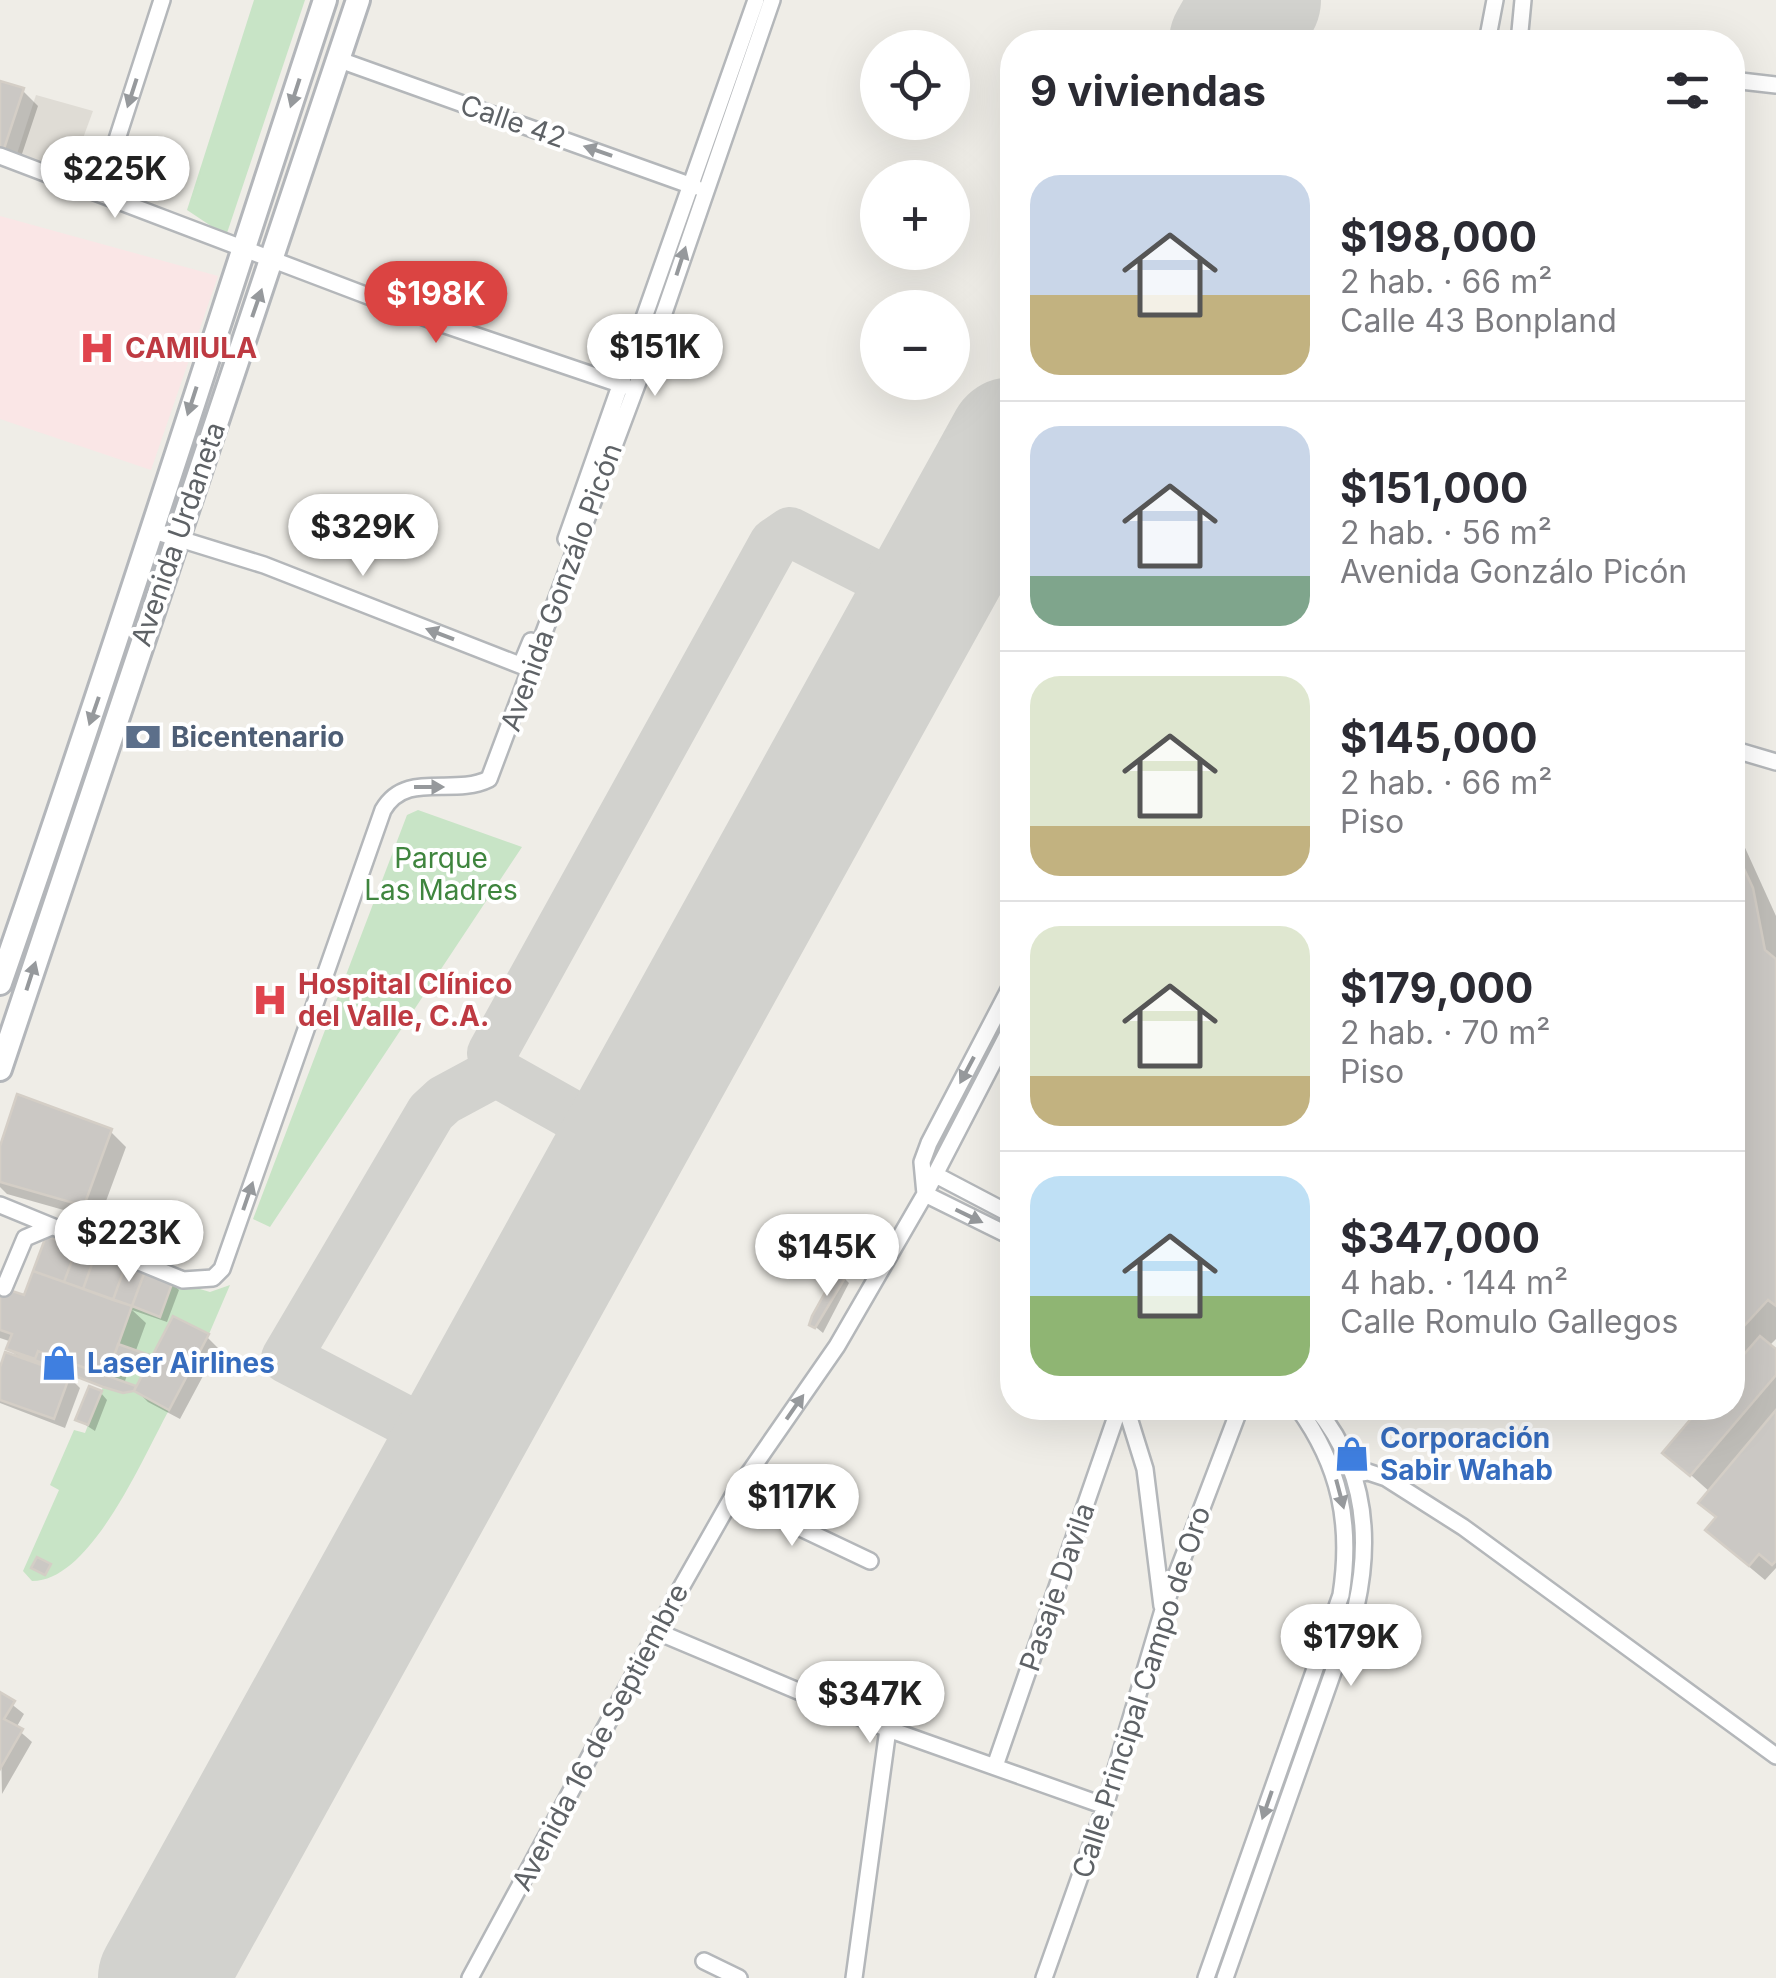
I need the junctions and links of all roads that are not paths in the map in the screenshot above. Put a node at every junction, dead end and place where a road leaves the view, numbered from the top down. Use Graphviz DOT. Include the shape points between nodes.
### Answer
graph roads {
  1 [pos="162,0"];
  2 [pos="325,0"];
  3 [pos="358,0"];
  4 [pos="756,0"];
  5 [pos="772,0"];
  6 [pos="1495,0"];
  7 [pos="1523,0"];
  8 [pos="1490,30"];
  9 [pos="1520,30"];
  10 [pos="337,59"];
  11 [pos="1745,82"];
  12 [pos="1776,86"];
  13 [pos="0,156"];
  14 [pos="696,187"];
  15 [pos="100,192"];
  16 [pos="244,246"];
  17 [pos="272,258"];
  18 [pos="627,387"];
  19 [pos="165,535"];
  20 [pos="526,668"];
  21 [pos="1745,753"];
  22 [pos="1776,762"];
  23 [pos="0,983"];
  24 [pos="1000,1007"];
  25 [pos="1000,1049"];
  26 [pos="0,1068"];
  27 [pos="934,1174"];
  28 [pos="925,1194"];
  29 [pos="0,1205"];
  30 [pos="1000,1209"];
  31 [pos="51,1227"];
  32 [pos="1000,1231"];
  33 [pos="4,1288"];
  34 [pos="1118,1420"];
  35 [pos="1126,1420"];
  36 [pos="1235,1420"];
  37 [pos="1305,1420"];
  38 [pos="1323,1420"];
  39 [pos="1354,1474"];
  40 [pos="733,1496"];
  41 [pos="870,1561"];
  42 [pos="1163,1610"];
  43 [pos="658,1632"];
  44 [pos="888,1729"];
  45 [pos="1776,1756"];
  46 [pos="994,1766"];
  47 [pos="1105,1806"];
  48 [pos="704,1961"];
  49 [pos="470,1978"];
  50 [pos="739,1978"];
  51 [pos="854,1978"];
  52 [pos="1044,1978"];
  53 [pos="1206,1978"];
  54 [pos="1225,1978"];
  1 -- 15 [label="street, one-way"];
  2 -- 16 [label="street, Avenida Urdaneta, one-way"];
  3 -- 10 [label="street, Avenida Urdaneta"];
  4 -- 14 [label="street, Avenida Gonzálo Picón"];
  5 -- 14 [label="street, Avenida Gonzálo Picón"];
  6 -- 8 [label="street"];
  7 -- 9 [label="street"];
  14 -- 10 [label="street, Calle 42, one-way"];
  10 -- 17 [label="street, Avenida Urdaneta"];
  11 -- 12 [label="street"];
  13 -- 15 [label="street"];
  14 -- 18 [label="street, Avenida Gonzálo Picón"];
  15 -- 16 [label="street"];
  16 -- 17 [label="street"];
  16 -- 19 [label="street, Avenida Urdaneta, one-way"];
  17 -- 18 [label="street"];
  19 -- 17 [label="street, Avenida Urdaneta, one-way"];
  18 -- 20 [label="street, Avenida Gonzálo Picón"];
  20 -- 19 [label="street, one-way" via="264,565"];
  19 -- 23 [label="street, Avenida Urdaneta, one-way"];
  26 -- 19 [label="street, Avenida Urdaneta, one-way"];
  31 -- 20 [label="street, Avenida Gonzálo Picón, one-way" via="183,1280 206,1279 222,1269 383,810 409,786 459,787 489,779"];
  21 -- 22 [label="street"];
  24 -- 28 [label="street, Avenida 16 de Septiembre, one-way" via="929,1142 922,1162"];
  25 -- 27 [label="street, Avenida 16 de Septiembre"];
  27 -- 28 [label="street, Avenida 16 de Septiembre"];
  27 -- 30 [label="street"];
  28 -- 32 [label="street, one-way"];
  40 -- 28 [label="street, Avenida 16 de Septiembre, one-way" via="837,1346"];
  29 -- 31 [label="street"];
  31 -- 33 [label="street" via="26,1238"];
  34 -- 46 [label="street, Pasaje Davila"];
  35 -- 42 [label="street" via="1145,1470"];
  36 -- 42 [label="street, Calle Principal Campo de Oro"];
  37 -- 53 [label="street, one-way" via="1331,1461 1344,1506 1348,1553 1341,1594"];
  38 -- 39 [label="street"];
  39 -- 45 [label="street" via="1386,1478 1463,1528"];
  39 -- 54 [label="street" via="1366,1527 1356,1606"];
  40 -- 41 [label="street"];
  40 -- 43 [label="street, Avenida 16 de Septiembre"];
  42 -- 47 [label="street, Calle Principal Campo de Oro"];
  43 -- 44 [label="street"];
  43 -- 49 [label="street, Avenida 16 de Septiembre"];
  44 -- 46 [label="street"];
  44 -- 51 [label="street"];
  46 -- 47 [label="street"];
  47 -- 52 [label="street, Calle Principal Campo de Oro"];
  48 -- 50 [label="street"];
}
